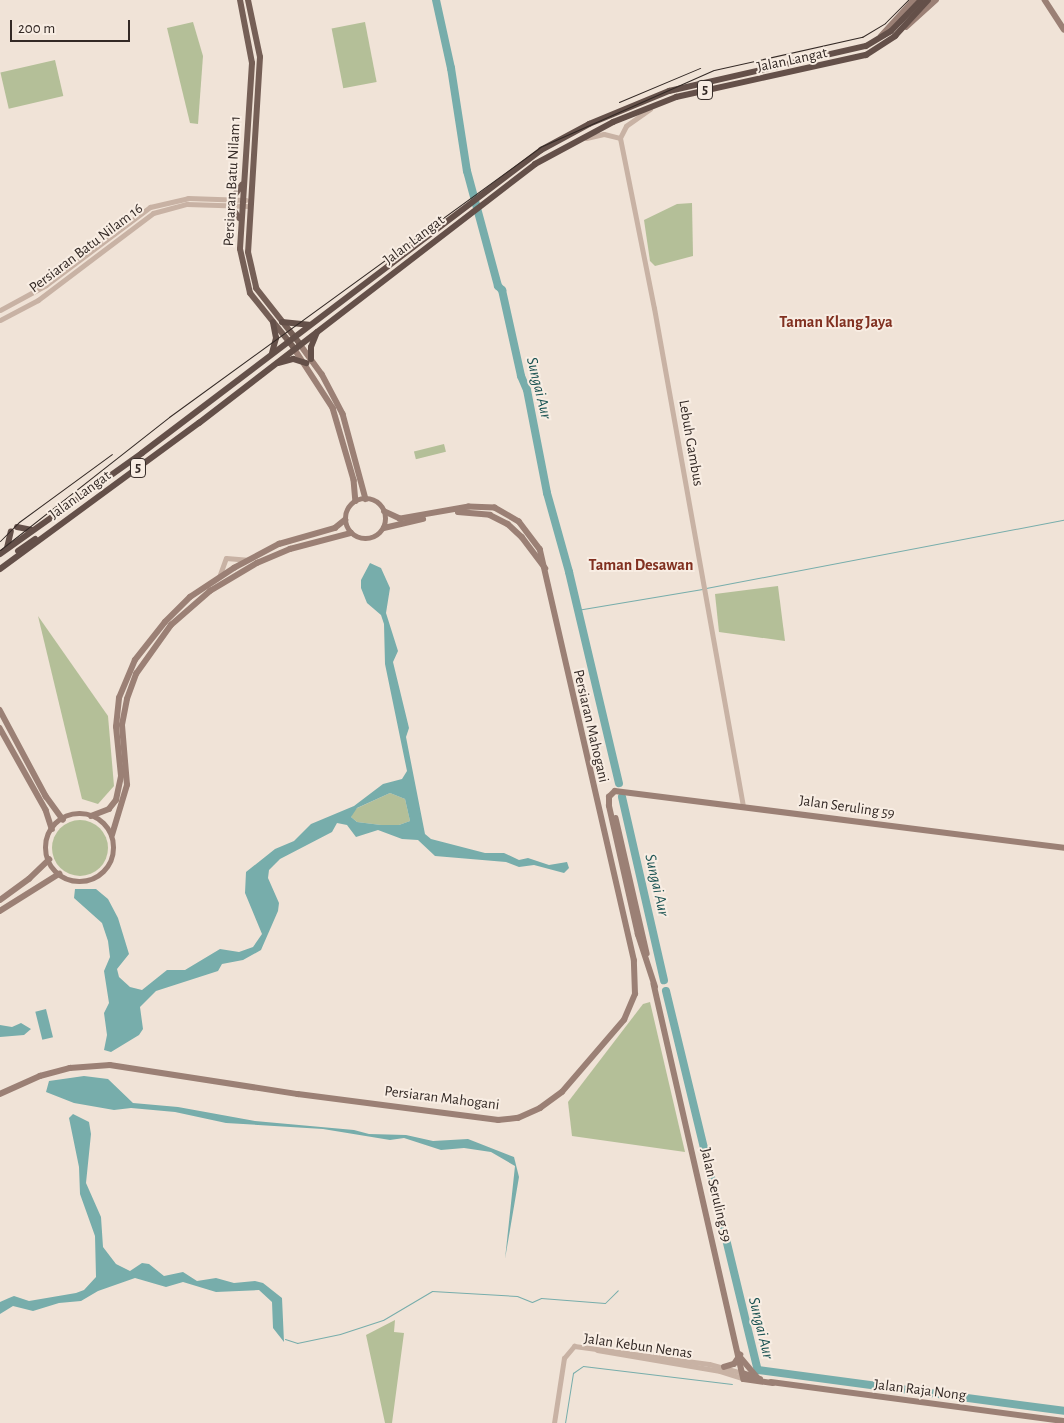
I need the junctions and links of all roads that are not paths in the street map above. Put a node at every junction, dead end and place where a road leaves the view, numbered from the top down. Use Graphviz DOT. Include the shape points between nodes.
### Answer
graph roads {
  1 [pos="240,0"];
  2 [pos="248,0"];
  3 [pos="914,0"];
  4 [pos="921,0"];
  5 [pos="928,0"];
  6 [pos="936,0"];
  7 [pos="1045,0"];
  8 [pos="1064,29"];
  9 [pos="895,36"];
  10 [pos="878,40"];
  11 [pos="659,103"];
  12 [pos="620,138"];
  13 [pos="578,141"];
  14 [pos="243,184"];
  15 [pos="230,203"];
  16 [pos="242,203"];
  17 [pos="250,203"];
  18 [pos="241,222"];
  19 [pos="0,310"];
  20 [pos="0,320"];
  21 [pos="274,322"];
  22 [pos="282,322"];
  23 [pos="309,326"];
  24 [pos="320,329"];
  25 [pos="292,339"];
  26 [pos="297,346"];
  27 [pos="272,353"];
  28 [pos="309,361"];
  29 [pos="274,364"];
  30 [pos="366,499"];
  31 [pos="356,502"];
  32 [pos="384,512"];
  33 [pos="70,517"];
  34 [pos="346,520"];
  35 [pos="384,528"];
  36 [pos="35,530"];
  37 [pos="351,533"];
  38 [pos="23,541"];
  39 [pos="2,552"];
  40 [pos="247,560"];
  41 [pos="1,567"];
  42 [pos="545,568"];
  43 [pos="220,577"];
  44 [pos="0,710"];
  45 [pos="0,728"];
  46 [pos="743,806"];
  47 [pos="91,816"];
  48 [pos="63,819"];
  49 [pos="52,829"];
  50 [pos="112,836"];
  51 [pos="1064,848"];
  52 [pos="49,860"];
  53 [pos="59,874"];
  54 [pos="0,900"];
  55 [pos="0,911"];
  56 [pos="0,1094"];
  57 [pos="620,1352"];
  58 [pos="740,1355"];
  59 [pos="724,1368"];
  60 [pos="743,1376"];
  61 [pos="758,1378"];
  62 [pos="773,1383"];
  63 [pos="1064,1421"];
  64 [pos="556,1423"];
  1 -- 14 [label="main road, Persiaran Batu Nilam 1" via="252,63"];
  2 -- 17 [label="main road, Persiaran Batu Nilam 1" via="260,57"];
  3 -- 10 [label="main road, Jalan Langat / 5"];
  4 -- 10 [label="highway, Jalan Langat / 5"];
  5 -- 9 [label="highway, Jalan Langat / 5"];
  6 -- 9 [label="main road, Jalan Langat / 5"];
  7 -- 8 [label="main road"];
  9 -- 11 [label="highway, Jalan Langat / 5" via="866,55 849,60 676,96"];
  10 -- 23 [label="highway, Jalan Langat / 5" via="851,51 695,84 632,104 541,150"];
  11 -- 12 [label="street" via="626,126"];
  11 -- 13 [label="highway, Jalan Langat / 5"];
  12 -- 13 [label="street" via="604,134"];
  12 -- 46 [label="street, Lebuh Gambus" via="654,308"];
  13 -- 24 [label="highway, Jalan Langat / 5" via="536,164"];
  14 -- 15 [label="main road"];
  14 -- 16 [label="main road, Persiaran Batu Nilam 1"];
  15 -- 16 [label="street, Persiaran Batu Nilam 16"];
  15 -- 18 [label="main road"];
  15 -- 19 [label="street, Persiaran Batu Nilam 16" via="188,198 150,207 46,285"];
  15 -- 20 [label="street, Persiaran Batu Nilam 16" via="187,204 153,213 38,300"];
  16 -- 17 [label="street, Persiaran Batu Nilam 16"];
  16 -- 18 [label="main road, Persiaran Batu Nilam 1"];
  17 -- 22 [label="main road, Persiaran Batu Nilam 1" via="248,245 255,284"];
  18 -- 21 [label="main road, Persiaran Batu Nilam 1" via="240,249 247,286"];
  21 -- 25 [label="main road, Persiaran Batu Nilam 1"];
  21 -- 27 [label="highway" via="276,338"];
  22 -- 23 [label="highway"];
  22 -- 25 [label="main road, Persiaran Batu Nilam 1"];
  23 -- 25 [label="highway, Jalan Langat / 5"];
  24 -- 26 [label="highway, Jalan Langat / 5"];
  24 -- 28 [label="highway" via="311,347"];
  25 -- 26 [label="main road, Persiaran Batu Nilam 1"];
  25 -- 27 [label="highway, Jalan Langat / 5"];
  26 -- 28 [label="main road"];
  26 -- 29 [label="highway, Jalan Langat / 5"];
  27 -- 36 [label="highway, Jalan Langat / 5"];
  28 -- 29 [label="highway" via="293,359"];
  28 -- 30 [label="main road" via="343,414"];
  28 -- 31 [label="main road" via="336,416 354,480"];
  29 -- 33 [label="highway, Jalan Langat / 5"];
  30 -- 31 [label="main road"];
  30 -- 32 [label="main road" via="377,503"];
  31 -- 34 [label="main road" via="348,509"];
  32 -- 35 [label="main road"];
  32 -- 42 [label="main road, Persiaran Mahogani" via="400,519 477,506 504,511 529,533 540,550"];
  33 -- 38 [label="highway, 5"];
  33 -- 41 [label="highway, Jalan Langat / 5"];
  34 -- 37 [label="main road"];
  34 -- 40 [label="main road" via="335,528 279,544"];
  35 -- 37 [label="main road" via="369,539"];
  35 -- 42 [label="main road, Persiaran Mahogani" via="462,512 490,515 517,532"];
  36 -- 38 [label="highway, Jalan Langat / 5"];
  36 -- 39 [label="highway" via="14,529 11,541"];
  37 -- 50 [label="main road" via="290,549 257,563 210,591 171,625 136,674 127,699 122,725 127,785"];
  38 -- 39 [label="highway, Jalan Langat / 5"];
  38 -- 41 [label="highway, 5"];
  40 -- 43 [label="main road"];
  40 -- 43 [label="street" via="226,558"];
  42 -- 56 [label="main road, Persiaran Mahogani" via="554,622 636,979 632,1004 624,1020 562,1092 540,1108 518,1118 498,1120 110,1065 70,1068 40,1076"];
  43 -- 47 [label="main road" via="176,610 130,670 116,714 121,776 119,794 114,805"];
  44 -- 48 [label="main road" via="46,796"];
  45 -- 49 [label="main road" via="46,810"];
  46 -- 51 [label="main road, Jalan Seruling 59"];
  46 -- 58 [label="main road, Jalan Seruling 59" via="627,790 611,794 609,806 638,935 655,987"];
  47 -- 48 [label="main road" via="74,814"];
  47 -- 50 [label="main road" via="103,823"];
  48 -- 49 [label="main road"];
  49 -- 52 [label="main road" via="47,844"];
  50 -- 53 [label="main road" via="112,857 100,875 76,881"];
  52 -- 53 [label="main road"];
  52 -- 54 [label="main road"];
  53 -- 55 [label="main road"];
  57 -- 59 [label="street, Jalan Kebun Nenas"];
  57 -- 60 [label="street, Jalan Kebun Nenas"];
  57 -- 64 [label="street, Jalan Kebun Nenas" via="584,1348 569,1354"];
  58 -- 59 [label="main road" via="734,1364"];
  58 -- 60 [label="main road, Jalan Seruling 59"];
  58 -- 61 [label="main road"];
  59 -- 60 [label="street, Jalan Kebun Nenas"];
  60 -- 61 [label="main road, Jalan Raja Nong"];
  60 -- 62 [label="main road, Jalan Raja Nong"];
  61 -- 62 [label="main road, Jalan Raja Nong"];
  62 -- 63 [label="main road, Jalan Raja Nong"];
}
